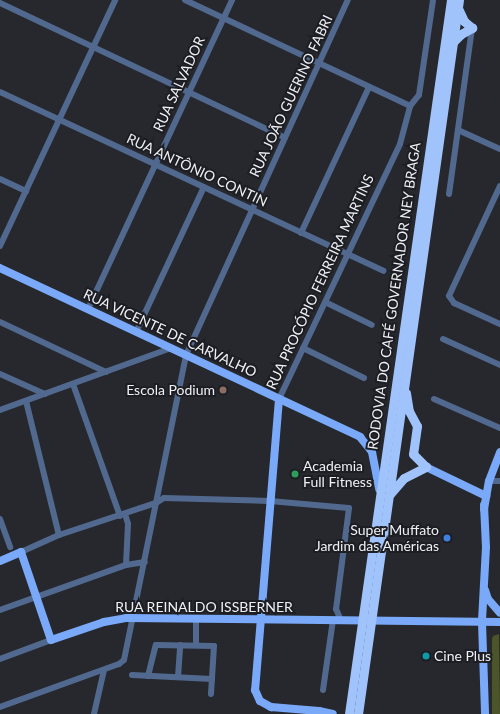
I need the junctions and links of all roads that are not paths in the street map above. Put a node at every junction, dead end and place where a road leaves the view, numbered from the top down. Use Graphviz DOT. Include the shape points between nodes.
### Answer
graph roads {
  1 [pos="115,0"];
  2 [pos="185,0"];
  3 [pos="232,0"];
  4 [pos="348,0"];
  5 [pos="433,0"];
  6 [pos="451,0"];
  7 [pos="0,3"];
  8 [pos="458,4"];
  9 [pos="223,18"];
  10 [pos="472,28"];
  11 [pos="453,42"];
  12 [pos="93,47"];
  13 [pos="319,64"];
  14 [pos="369,87"];
  15 [pos="0,92"];
  16 [pos="189,92"];
  17 [pos="410,106"];
  18 [pos="59,119"];
  19 [pos="458,130"];
  20 [pos="285,138"];
  21 [pos="500,149"];
  22 [pos="155,164"];
  23 [pos="0,179"];
  24 [pos="500,186"];
  25 [pos="204,188"];
  26 [pos="26,191"];
  27 [pos="449,194"];
  28 [pos="252,210"];
  29 [pos="301,233"];
  30 [pos="0,246"];
  31 [pos="347,254"];
  32 [pos="0,268"];
  33 [pos="383,271"];
  34 [pos="325,302"];
  35 [pos="88,309"];
  36 [pos="0,322"];
  37 [pos="500,324"];
  38 [pos="372,325"];
  39 [pos="136,332"];
  40 [pos="443,339"];
  41 [pos="171,348"];
  42 [pos="303,348"];
  43 [pos="186,355"];
  44 [pos="500,365"];
  45 [pos="106,372"];
  46 [pos="0,374"];
  47 [pos="364,378"];
  48 [pos="405,382"];
  49 [pos="73,384"];
  50 [pos="45,394"];
  51 [pos="434,398"];
  52 [pos="279,399"];
  53 [pos="26,401"];
  54 [pos="0,410"];
  55 [pos="500,428"];
  56 [pos="500,452"];
  57 [pos="426,468"];
  58 [pos="490,481"];
  59 [pos="500,481"];
  60 [pos="384,496"];
  61 [pos="486,496"];
  62 [pos="270,501"];
  63 [pos="156,503"];
  64 [pos="122,515"];
  65 [pos="0,519"];
  66 [pos="59,535"];
  67 [pos="10,547"];
  68 [pos="21,552"];
  69 [pos="0,561"];
  70 [pos="145,562"];
  71 [pos="126,565"];
  72 [pos="484,590"];
  73 [pos="36,597"];
  74 [pos="0,610"];
  75 [pos="500,613"];
  76 [pos="133,618"];
  77 [pos="196,618"];
  78 [pos="260,619"];
  79 [pos="332,620"];
  80 [pos="341,620"];
  81 [pos="367,621"];
  82 [pos="482,622"];
  83 [pos="500,623"];
  84 [pos="51,640"];
  85 [pos="484,642"];
  86 [pos="180,645"];
  87 [pos="196,645"];
  88 [pos="0,659"];
  89 [pos="104,670"];
  90 [pos="132,675"];
  91 [pos="148,676"];
  92 [pos="178,677"];
  93 [pos="212,679"];
  94 [pos="323,690"];
  95 [pos="211,694"];
  96 [pos="0,707"];
  97 [pos="319,712"];
  98 [pos="94,714"];
  99 [pos="333,714"];
  100 [pos="350,714"];
  101 [pos="358,714"];
  102 [pos="485,714"];
  1 -- 12 [label="street"];
  2 -- 9 [label="street"];
  3 -- 9 [label="street, RUA SALVADOR"];
  4 -- 13 [label="street, RUA JOÃO GUERINO FABRI"];
  5 -- 17 [label="street, RUA PROCÓPIO FERREIRA MARTINS" via="419,95"];
  6 -- 60 [label="highway, RODOVIA DO CAFÉ GOVERNADOR NEY BRAGA"];
  7 -- 12 [label="street"];
  8 -- 10 [label="highway" via="464,21"];
  8 -- 11 [label="highway, RODOVIA DO CAFÉ GOVERNADOR NEY BRAGA"];
  9 -- 13 [label="street"];
  9 -- 16 [label="street, RUA SALVADOR"];
  10 -- 11 [label="highway"];
  10 -- 19 [label="street"];
  11 -- 48 [label="highway, RODOVIA DO CAFÉ GOVERNADOR NEY BRAGA"];
  12 -- 16 [label="street"];
  12 -- 18 [label="street"];
  13 -- 14 [label="street"];
  13 -- 20 [label="street, RUA JOÃO GUERINO FABRI"];
  14 -- 17 [label="street"];
  14 -- 29 [label="street"];
  15 -- 18 [label="street, RUA ANTÔNIO CONTIN"];
  16 -- 20 [label="street"];
  16 -- 22 [label="street, RUA SALVADOR"];
  17 -- 31 [label="street, RUA PROCÓPIO FERREIRA MARTINS" via="400,144"];
  18 -- 22 [label="street, RUA ANTÔNIO CONTIN"];
  18 -- 26 [label="street"];
  19 -- 21 [label="street"];
  19 -- 27 [label="street"];
  20 -- 28 [label="street, RUA JOÃO GUERINO FABRI"];
  22 -- 25 [label="street, RUA ANTÔNIO CONTIN"];
  22 -- 35 [label="street, RUA SALVADOR"];
  23 -- 26 [label="street"];
  24 -- 37 [label="street" via="450,293 450,299 454,303"];
  25 -- 28 [label="street, RUA ANTÔNIO CONTIN"];
  25 -- 39 [label="street"];
  26 -- 30 [label="street"];
  28 -- 29 [label="street, RUA ANTÔNIO CONTIN"];
  28 -- 43 [label="street, RUA JOÃO GUERINO FABRI"];
  29 -- 31 [label="street, RUA ANTÔNIO CONTIN"];
  31 -- 33 [label="street, RUA ANTÔNIO CONTIN"];
  31 -- 34 [label="street, RUA PROCÓPIO FERREIRA MARTINS"];
  32 -- 35 [label="main road, RUA VICENTE DE CARVALHO"];
  34 -- 38 [label="street"];
  34 -- 42 [label="street, RUA PROCÓPIO FERREIRA MARTINS"];
  35 -- 39 [label="main road, RUA VICENTE DE CARVALHO"];
  36 -- 45 [label="street"];
  39 -- 41 [label="main road, RUA VICENTE DE CARVALHO"];
  40 -- 44 [label="street"];
  41 -- 43 [label="main road, RUA VICENTE DE CARVALHO"];
  41 -- 45 [label="street"];
  42 -- 47 [label="street"];
  42 -- 52 [label="street, RUA PROCÓPIO FERREIRA MARTINS"];
  43 -- 52 [label="main road, RUA VICENTE DE CARVALHO"];
  43 -- 63 [label="street, RUA JOÃO GUERINO FABRI"];
  45 -- 49 [label="street"];
  46 -- 50 [label="street"];
  48 -- 57 [label="highway" via="409,411 417,426 414,454"];
  48 -- 60 [label="highway, RODOVIA DO CAFÉ GOVERNADOR NEY BRAGA"];
  49 -- 50 [label="street"];
  49 -- 64 [label="street"];
  50 -- 53 [label="street"];
  51 -- 55 [label="street"];
  52 -- 60 [label="main road, RUA VICENTE DE CARVALHO" via="360,437 372,452"];
  52 -- 62 [label="main road, RUA PROCÓPIO FERREIRA MARTINS"];
  53 -- 54 [label="street"];
  53 -- 66 [label="street"];
  56 -- 58 [label="main road"];
  57 -- 60 [label="highway" via="404,478"];
  57 -- 61 [label="main road"];
  58 -- 59 [label="street"];
  58 -- 61 [label="main road"];
  60 -- 81 [label="highway, RODOVIA DO CAFÉ GOVERNADOR NEY BRAGA"];
  61 -- 72 [label="main road"];
  62 -- 63 [label="street" via="168,498"];
  62 -- 78 [label="main road, RUA PROCÓPIO FERREIRA MARTINS"];
  62 -- 80 [label="street" via="349,508 336,609"];
  63 -- 64 [label="street"];
  63 -- 70 [label="street, RUA JOÃO GUERINO FABRI"];
  64 -- 66 [label="street"];
  64 -- 71 [label="street" via="128,524"];
  65 -- 67 [label="street"];
  66 -- 68 [label="street"];
  68 -- 69 [label="main road"];
  68 -- 73 [label="main road"];
  70 -- 71 [label="street"];
  70 -- 76 [label="street, RUA JOÃO GUERINO FABRI"];
  71 -- 73 [label="street"];
  72 -- 75 [label="main road"];
  72 -- 82 [label="main road"];
  73 -- 74 [label="street"];
  73 -- 84 [label="main road"];
  76 -- 77 [label="main road, RUA REINALDO ISSBERNER"];
  76 -- 84 [label="main road, RUA REINALDO ISSBERNER" via="110,620"];
  76 -- 89 [label="street, RUA JOÃO GUERINO FABRI" via="123,662"];
  77 -- 78 [label="main road, RUA REINALDO ISSBERNER"];
  77 -- 87 [label="street"];
  78 -- 79 [label="main road, RUA REINALDO ISSBERNER"];
  78 -- 97 [label="main road, RUA PROCÓPIO FERREIRA MARTINS" via="254,685 260,701 271,707"];
  79 -- 80 [label="main road, RUA REINALDO ISSBERNER"];
  79 -- 94 [label="street"];
  80 -- 81 [label="main road, RUA REINALDO ISSBERNER"];
  81 -- 82 [label="main road, RUA REINALDO ISSBERNER"];
  81 -- 100 [label="highway, RODOVIA DO CAFÉ GOVERNADOR NEY BRAGA"];
  81 -- 101 [label="highway, RODOVIA DO CAFÉ GOVERNADOR NEY BRAGA"];
  82 -- 83 [label="main road, RUA REINALDO ISSBERNER"];
  82 -- 85 [label="main road"];
  83 -- 85 [label="main road" via="491,629"];
  84 -- 88 [label="street, RUA REINALDO ISSBERNER"];
  85 -- 102 [label="main road"];
  86 -- 87 [label="street"];
  86 -- 91 [label="street" via="156,645"];
  86 -- 92 [label="street"];
  87 -- 93 [label="street" via="214,646"];
  89 -- 96 [label="street"];
  89 -- 98 [label="street"];
  90 -- 91 [label="street"];
  91 -- 92 [label="street"];
  92 -- 93 [label="street"];
  93 -- 95 [label="street"];
  97 -- 99 [label="main road"];
}
